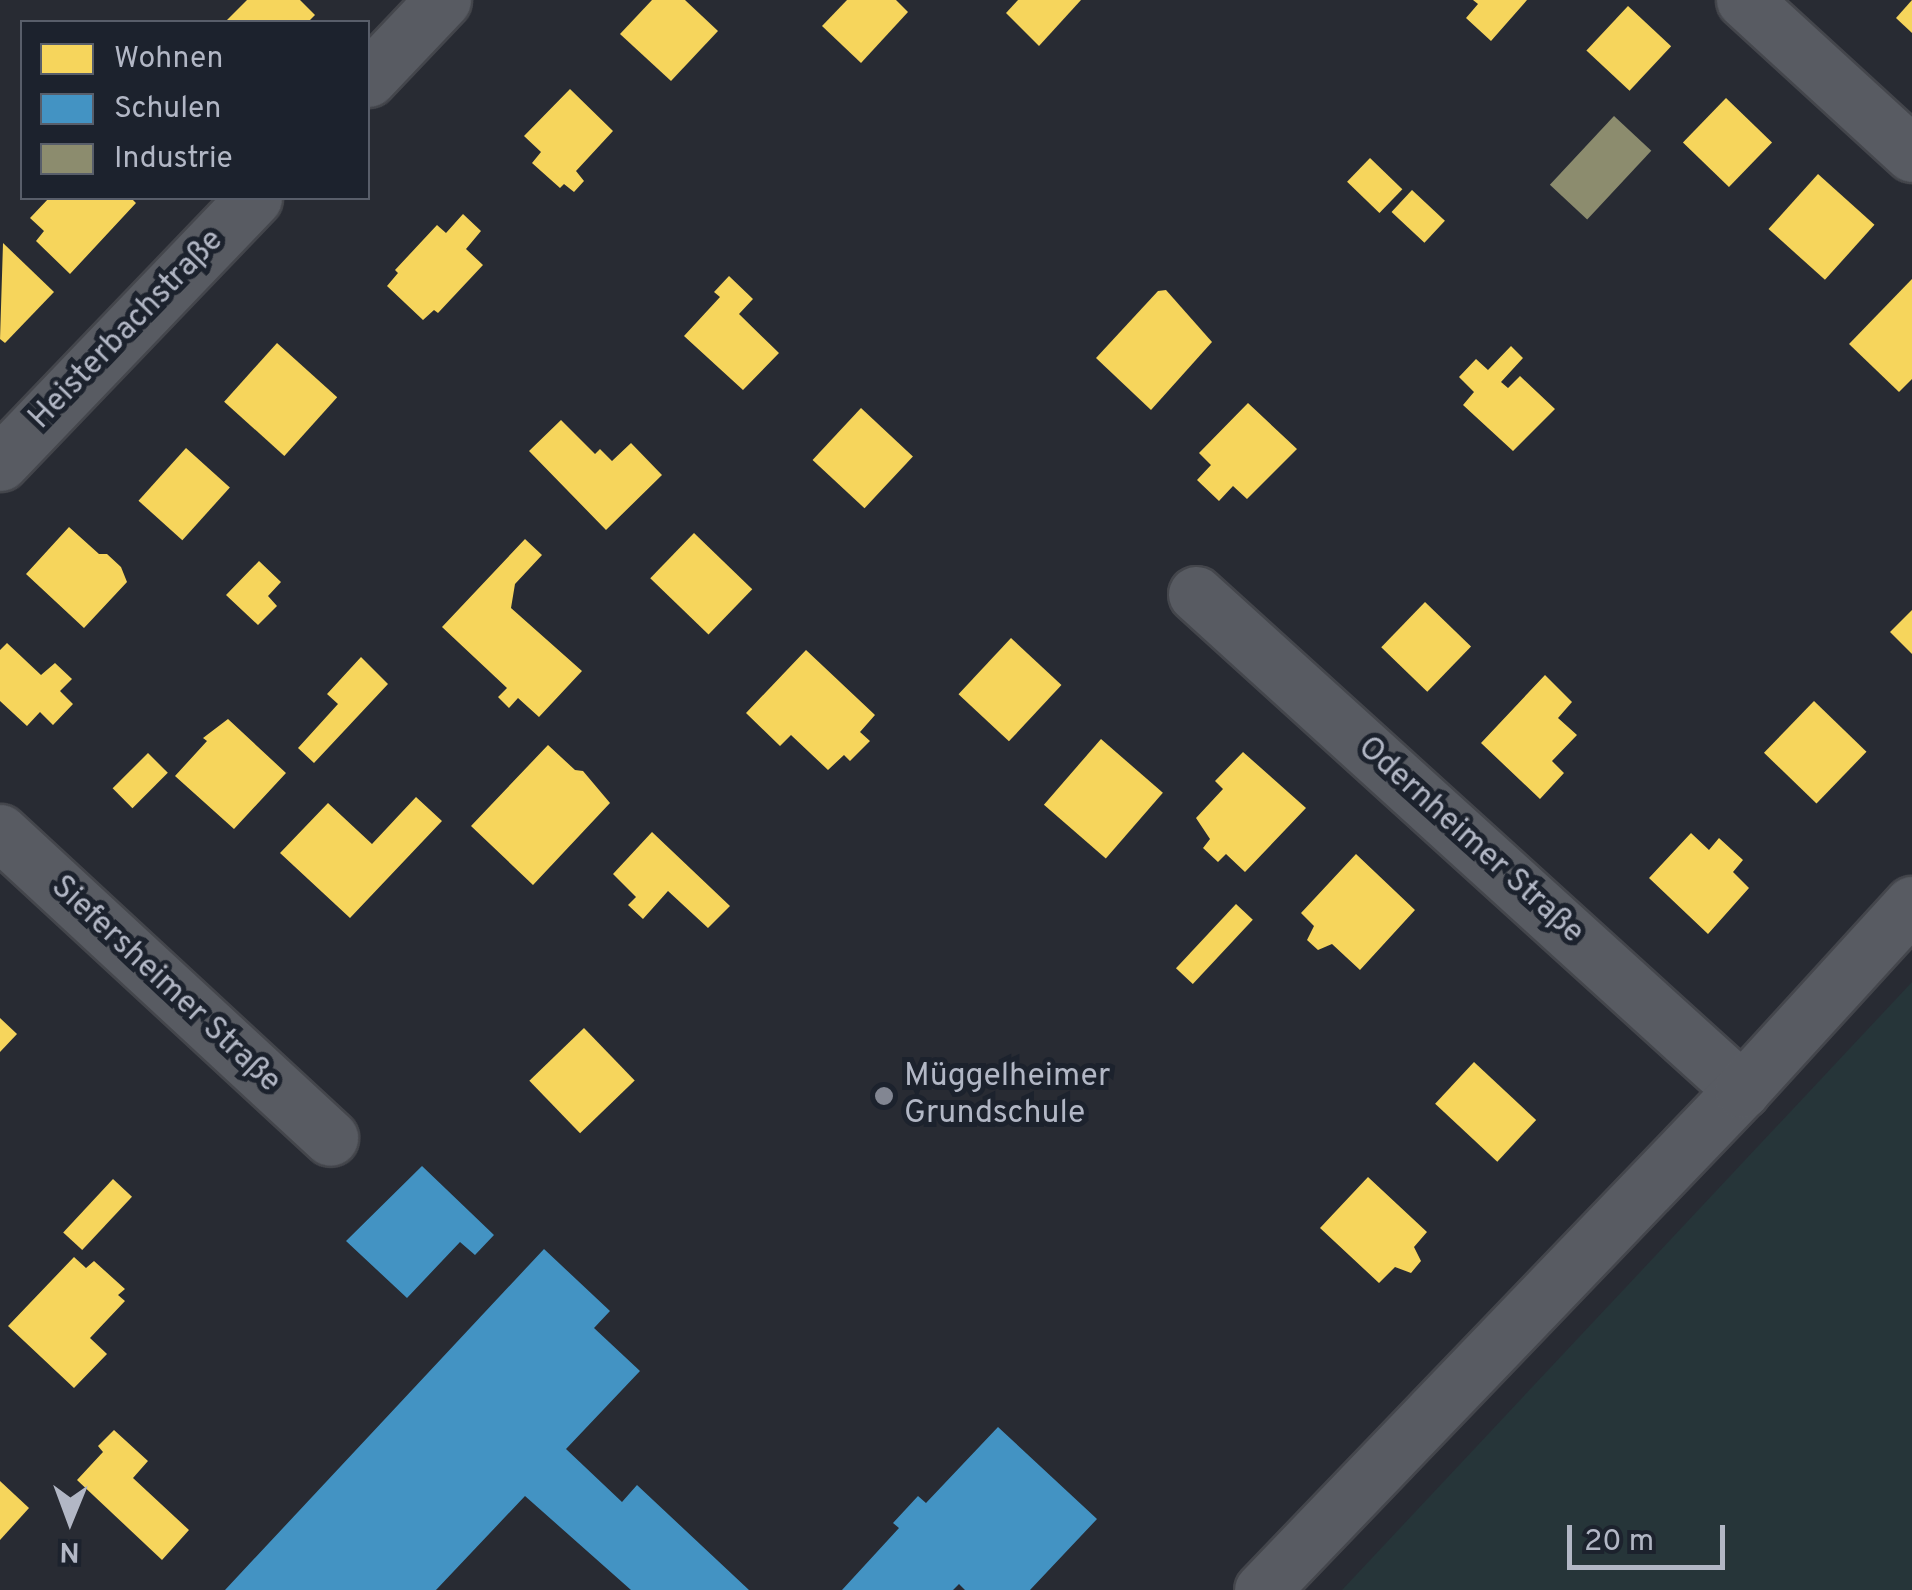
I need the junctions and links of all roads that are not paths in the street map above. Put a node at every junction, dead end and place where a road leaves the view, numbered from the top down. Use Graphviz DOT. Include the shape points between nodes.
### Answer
graph roads {
  1 [pos="443,0"];
  2 [pos="1744,0"];
  3 [pos="370,77"];
  4 [pos="1912,154"];
  5 [pos="252,200"];
  6 [pos="0,464"];
  7 [pos="1196,594"];
  8 [pos="0,832"];
  9 [pos="1912,904"];
  10 [pos="1742,1090"];
  11 [pos="330,1138"];
  12 [pos="1262,1590"];
  1 -- 3 [label="street"];
  2 -- 4 [label="street"];
  5 -- 6 [label="street, Heisterbachstraße"];
  7 -- 10 [label="street, Odernheimer Straße"];
  8 -- 11 [label="street, Siefersheimer Straße"];
  9 -- 10 [label="street"];
  10 -- 12 [label="street"];
}
